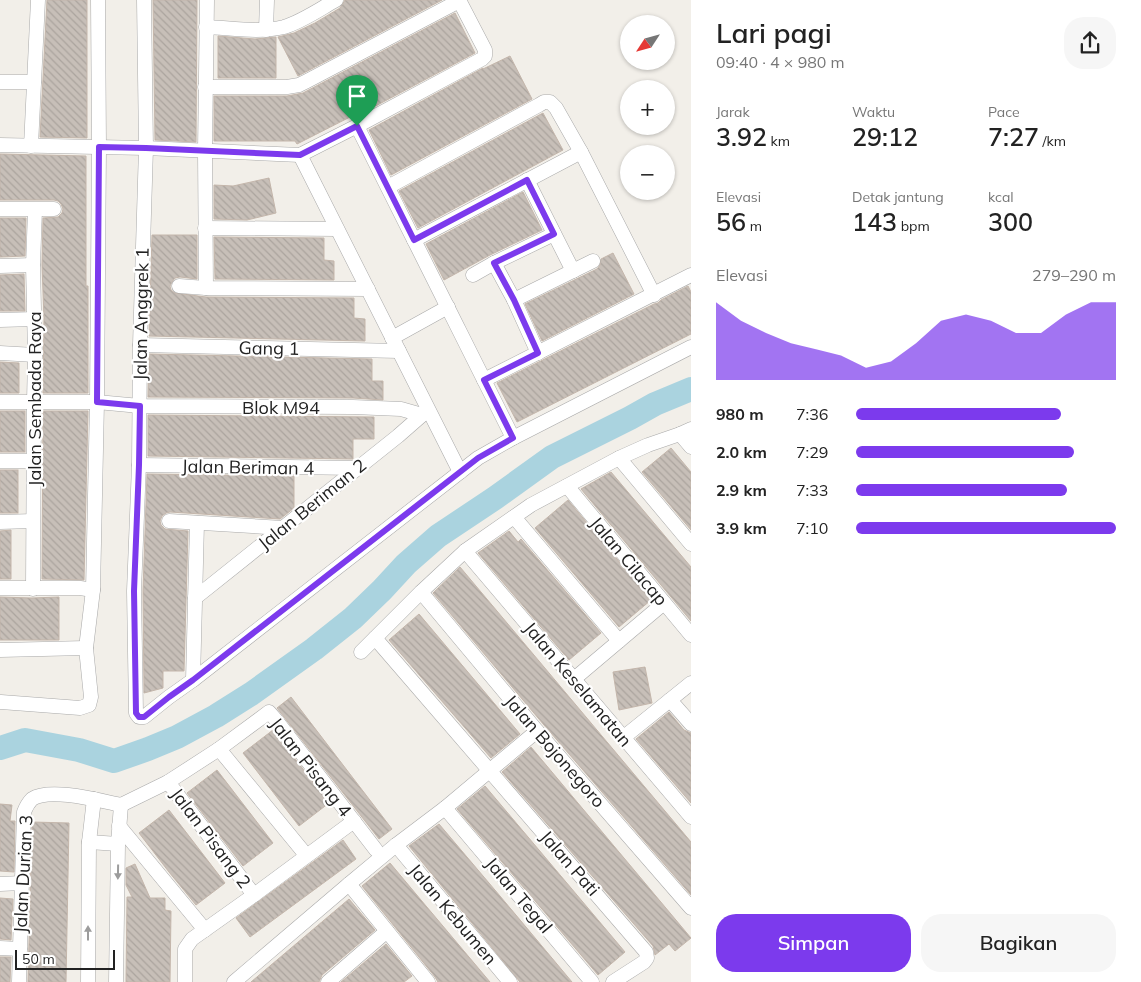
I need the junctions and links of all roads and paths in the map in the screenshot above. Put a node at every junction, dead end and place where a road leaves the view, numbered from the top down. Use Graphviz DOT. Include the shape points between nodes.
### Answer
graph roads {
  1 [pos="38,0"];
  2 [pos="98,0"];
  3 [pos="144,0"];
  4 [pos="206,0"];
  5 [pos="267,0"];
  6 [pos="336,0"];
  7 [pos="459,0"];
  8 [pos="318,5"];
  9 [pos="206,27"];
  10 [pos="266,30"];
  11 [pos="0,82"];
  12 [pos="34,82"];
  13 [pos="205,87"];
  14 [pos="357,126"];
  15 [pos="0,145"];
  16 [pos="31,146"];
  17 [pos="99,147"];
  18 [pos="146,148"];
  19 [pos="205,151"];
  20 [pos="580,152"];
  21 [pos="300,155"];
  22 [pos="527,180"];
  23 [pos="388,187"];
  24 [pos="0,209"];
  25 [pos="54,209"];
  26 [pos="35,210"];
  27 [pos="205,228"];
  28 [pos="337,229"];
  29 [pos="554,234"];
  30 [pos="414,240"];
  31 [pos="592,261"];
  32 [pos="494,263"];
  33 [pos="34,265"];
  34 [pos="0,266"];
  35 [pos="573,271"];
  36 [pos="473,275"];
  37 [pos="691,275"];
  38 [pos="179,286"];
  39 [pos="206,288"];
  40 [pos="368,289"];
  41 [pos="654,295"];
  42 [pos="514,300"];
  43 [pos="448,307"];
  44 [pos="35,319"];
  45 [pos="0,320"];
  46 [pos="140,345"];
  47 [pos="396,345"];
  48 [pos="691,347"];
  49 [pos="0,353"];
  50 [pos="538,353"];
  51 [pos="36,355"];
  52 [pos="484,380"];
  53 [pos="0,402"];
  54 [pos="34,402"];
  55 [pos="97,402"];
  56 [pos="140,406"];
  57 [pos="425,413"];
  58 [pos="686,431"];
  59 [pos="513,438"];
  60 [pos="691,447"];
  61 [pos="619,458"];
  62 [pos="34,460"];
  63 [pos="0,461"];
  64 [pos="139,465"];
  65 [pos="357,468"];
  66 [pos="460,472"];
  67 [pos="567,486"];
  68 [pos="514,517"];
  69 [pos="33,521"];
  70 [pos="169,521"];
  71 [pos="0,522"];
  72 [pos="197,523"];
  73 [pos="283,528"];
  74 [pos="691,544"];
  75 [pos="465,551"];
  76 [pos="0,588"];
  77 [pos="33,589"];
  78 [pos="87,589"];
  79 [pos="421,592"];
  80 [pos="195,598"];
  81 [pos="664,603"];
  82 [pos="691,635"];
  83 [pos="375,638"];
  84 [pos="619,641"];
  85 [pos="86,648"];
  86 [pos="0,650"];
  87 [pos="361,652"];
  88 [pos="193,680"];
  89 [pos="574,680"];
  90 [pos="691,683"];
  91 [pos="670,700"];
  92 [pos="1,702"];
  93 [pos="691,724"];
  94 [pos="537,731"];
  95 [pos="624,737"];
  96 [pos="219,749"];
  97 [pos="490,771"];
  98 [pos="168,782"];
  99 [pos="94,799"];
  100 [pos="121,805"];
  101 [pos="445,808"];
  102 [pos="691,817"];
  103 [pos="354,821"];
  104 [pos="119,826"];
  105 [pos="89,842"];
  106 [pos="118,844"];
  107 [pos="396,845"];
  108 [pos="376,850"];
  109 [pos="306,856"];
  110 [pos="22,883"];
  111 [pos="0,884"];
  112 [pos="349,884"];
  113 [pos="254,895"];
  114 [pos="691,908"];
  115 [pos="205,930"];
  116 [pos="386,931"];
  117 [pos="0,948"];
  118 [pos="20,949"];
  119 [pos="424,981"];
  120 [pos="19,982"];
  121 [pos="88,982"];
  122 [pos="116,982"];
  123 [pos="185,982"];
  124 [pos="234,982"];
  125 [pos="328,982"];
  126 [pos="510,982"];
  127 [pos="592,982"];
  128 [pos="613,982"];
  1 -- 12 [label="street"];
  2 -- 17 [label="street"];
  3 -- 18 [label="street, Jalan Anggrek 1"];
  4 -- 9 [label="street"];
  5 -- 10 [label="street"];
  6 -- 8 [label="street"];
  7 -- 13 [label="street" via="299,85"];
  7 -- 14 [label="street" via="485,50 485,56"];
  8 -- 10 [label="street" via="294,23"];
  9 -- 10 [label="street"];
  9 -- 13 [label="street"];
  11 -- 12 [label="street"];
  12 -- 16 [label="street"];
  13 -- 19 [label="street"];
  14 -- 21 [label="street"];
  14 -- 23 [label="street"];
  15 -- 16 [label="street"];
  16 -- 17 [label="street"];
  17 -- 18 [label="street"];
  17 -- 55 [label="street"];
  18 -- 19 [label="street"];
  18 -- 46 [label="street, Jalan Anggrek 1"];
  19 -- 21 [label="street"];
  19 -- 27 [label="street"];
  20 -- 22 [label="street"];
  20 -- 23 [label="street" via="556,108 550,102 544,102"];
  20 -- 41 [label="street"];
  21 -- 28 [label="street"];
  22 -- 29 [label="street"];
  22 -- 30 [label="street"];
  23 -- 30 [label="street"];
  24 -- 26 [label="street"];
  25 -- 26 [label="street"];
  26 -- 33 [label="street, Jalan Sembada Raya"];
  27 -- 28 [label="street"];
  27 -- 39 [label="street"];
  28 -- 40 [label="street"];
  29 -- 32 [label="street"];
  29 -- 35 [label="street"];
  30 -- 43 [label="street"];
  31 -- 35 [label="street"];
  32 -- 36 [label="street"];
  32 -- 42 [label="street"];
  33 -- 34 [label="street"];
  33 -- 44 [label="street, Jalan Sembada Raya"];
  35 -- 42 [label="street"];
  37 -- 41 [label="street"];
  38 -- 39 [label="street"];
  39 -- 40 [label="street"];
  40 -- 47 [label="street"];
  41 -- 50 [label="street"];
  42 -- 50 [label="street"];
  43 -- 47 [label="street"];
  43 -- 52 [label="street"];
  44 -- 45 [label="street"];
  44 -- 51 [label="street, Jalan Sembada Raya"];
  46 -- 47 [label="street, Gang 1"];
  46 -- 56 [label="street, Jalan Anggrek 1"];
  47 -- 57 [label="street"];
  48 -- 59 [label="street"];
  49 -- 51 [label="street"];
  50 -- 52 [label="street"];
  51 -- 54 [label="street, Jalan Sembada Raya"];
  52 -- 59 [label="street"];
  53 -- 54 [label="street, Blok M94"];
  54 -- 55 [label="street, Blok M94"];
  54 -- 62 [label="street, Jalan Sembada Raya"];
  55 -- 56 [label="street, Blok M94"];
  55 -- 78 [label="street"];
  56 -- 57 [label="street, Blok M94" via="353,407"];
  56 -- 64 [label="street, Jalan Anggrek 1"];
  57 -- 65 [label="street, Jalan Beriman 2"];
  57 -- 66 [label="street"];
  58 -- 60 [label="street"];
  58 -- 61 [label="street"];
  59 -- 66 [label="street"];
  61 -- 67 [label="street"];
  61 -- 74 [label="street"];
  62 -- 63 [label="street"];
  62 -- 69 [label="street, Jalan Sembada Raya"];
  64 -- 65 [label="street, Jalan Beriman 4"];
  64 -- 88 [label="street, Jalan Anggrek 1" via="134,591 136,713 144,717"];
  65 -- 73 [label="street, Jalan Beriman 2"];
  66 -- 88 [label="street"];
  67 -- 68 [label="street"];
  67 -- 81 [label="street, Jalan Cilacap"];
  68 -- 75 [label="street"];
  68 -- 84 [label="street"];
  69 -- 71 [label="street"];
  69 -- 77 [label="street, Jalan Sembada Raya"];
  70 -- 72 [label="street"];
  72 -- 73 [label="street"];
  72 -- 80 [label="street"];
  73 -- 80 [label="street, Jalan Beriman 2"];
  75 -- 79 [label="street"];
  75 -- 89 [label="street, Jalan Keselamatan"];
  76 -- 77 [label="street"];
  77 -- 78 [label="street"];
  78 -- 85 [label="street"];
  79 -- 83 [label="street"];
  79 -- 94 [label="street, Jalan Bojonegoro"];
  80 -- 88 [label="street"];
  81 -- 82 [label="street, Jalan Cilacap"];
  81 -- 84 [label="street"];
  83 -- 87 [label="street"];
  83 -- 97 [label="street, Jalan Pati"];
  84 -- 89 [label="street"];
  85 -- 86 [label="street"];
  85 -- 92 [label="street" via="89,705 80,708"];
  89 -- 95 [label="street, Jalan Keselamatan"];
  90 -- 91 [label="street"];
  91 -- 93 [label="street"];
  91 -- 95 [label="street"];
  94 -- 97 [label="street"];
  94 -- 114 [label="street, Jalan Bojonegoro"];
  95 -- 102 [label="street, Jalan Keselamatan"];
  96 -- 98 [label="street"];
  96 -- 103 [label="street, Jalan Pisang 4" via="269,712"];
  96 -- 109 [label="street"];
  97 -- 101 [label="street"];
  97 -- 128 [label="street, Jalan Pati" via="646,952 644,962"];
  98 -- 100 [label="street"];
  98 -- 113 [label="street, Jalan Pisang 2"];
  99 -- 100 [label="street, Jalan Durian 3"];
  99 -- 105 [label="street"];
  99 -- 110 [label="street, Jalan Durian 3" via="48,794 27,805 24,812"];
  100 -- 104 [label="street"];
  101 -- 107 [label="street"];
  101 -- 127 [label="street, Jalan Tegal"];
  103 -- 108 [label="street, Jalan Pisang 4"];
  103 -- 109 [label="street"];
  104 -- 106 [label="street"];
  104 -- 115 [label="street"];
  105 -- 106 [label="street"];
  121 -- 105 [label="street, one-way"];
  106 -- 122 [label="street, one-way"];
  107 -- 112 [label="street"];
  107 -- 126 [label="street, Jalan Kebumen"];
  109 -- 113 [label="street"];
  110 -- 111 [label="street"];
  110 -- 118 [label="street, Jalan Durian 3"];
  112 -- 116 [label="street"];
  112 -- 124 [label="street"];
  113 -- 115 [label="street"];
  115 -- 123 [label="street" via="185,949"];
  116 -- 119 [label="street"];
  116 -- 125 [label="street"];
  117 -- 118 [label="street"];
  118 -- 120 [label="street, Jalan Durian 3"];
}
